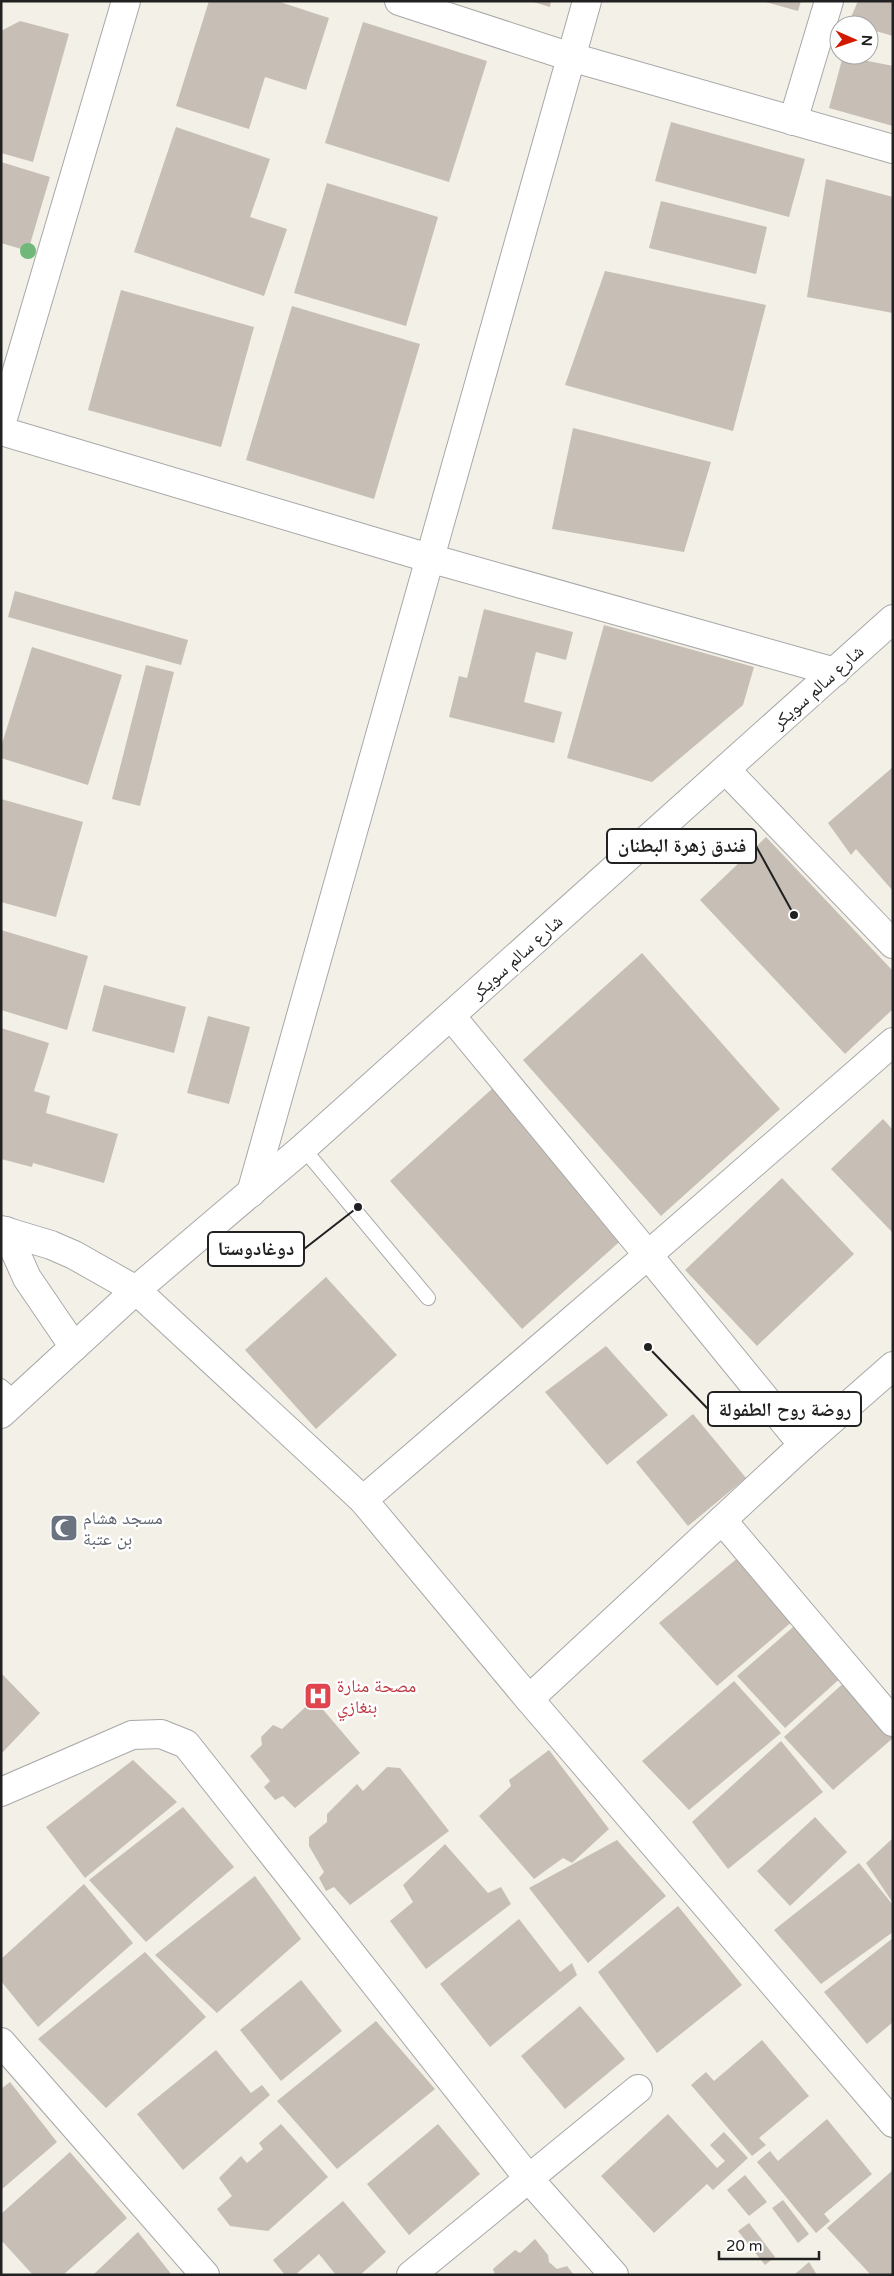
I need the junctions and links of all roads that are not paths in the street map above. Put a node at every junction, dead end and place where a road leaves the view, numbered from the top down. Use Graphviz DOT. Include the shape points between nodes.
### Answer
graph roads {
  1 [pos="126,1"];
  2 [pos="399,1"];
  3 [pos="587,1"];
  4 [pos="828,1"];
  5 [pos="571,57"];
  6 [pos="793,122"];
  7 [pos="893,149"];
  8 [pos="1,425"];
  9 [pos="1,431"];
  10 [pos="428,558"];
  11 [pos="893,619"];
  12 [pos="835,672"];
  13 [pos="726,770"];
  14 [pos="893,944"];
  15 [pos="451,1016"];
  16 [pos="893,1042"];
  17 [pos="303,1148"];
  18 [pos="251,1193"];
  19 [pos="4,1231"];
  20 [pos="648,1255"];
  21 [pos="136,1290"];
  22 [pos="428,1298"];
  23 [pos="74,1346"];
  24 [pos="893,1366"];
  25 [pos="6,1400"];
  26 [pos="803,1444"];
  27 [pos="363,1500"];
  28 [pos="722,1520"];
  29 [pos="529,1699"];
  30 [pos="893,1722"];
  31 [pos="1,1792"];
  32 [pos="1,2042"];
  33 [pos="638,2089"];
  34 [pos="893,2123"];
  35 [pos="529,2179"];
  36 [pos="205,2275"];
  37 [pos="411,2275"];
  38 [pos="614,2275"];
  1 -- 8 [label="street"];
  2 -- 5 [label="street"];
  3 -- 5 [label="street"];
  4 -- 6 [label="street"];
  5 -- 6 [label="street"];
  5 -- 10 [label="street"];
  6 -- 7 [label="street"];
  9 -- 10 [label="street"];
  10 -- 12 [label="street"];
  10 -- 18 [label="street"];
  11 -- 12 [label="street, شارع سالم سويكر"];
  12 -- 13 [label="street, شارع سالم سويكر"];
  13 -- 14 [label="street"];
  13 -- 15 [label="street, شارع سالم سويكر"];
  15 -- 17 [label="street, شارع سالم سويكر"];
  15 -- 20 [label="street"];
  16 -- 20 [label="street"];
  17 -- 18 [label="street, شارع سالم سويكر"];
  17 -- 22 [label="lane"];
  18 -- 21 [label="street, شارع سالم سويكر"];
  19 -- 21 [label="street" via="74,1255"];
  19 -- 23 [label="street" via="27,1278"];
  20 -- 26 [label="street"];
  20 -- 27 [label="street"];
  21 -- 23 [label="street, شارع سالم سويكر"];
  21 -- 27 [label="street"];
  23 -- 25 [label="street, شارع سالم سويكر"];
  24 -- 26 [label="street"];
  26 -- 28 [label="street"];
  27 -- 29 [label="street"];
  28 -- 29 [label="street"];
  28 -- 30 [label="street"];
  29 -- 34 [label="street"];
  31 -- 35 [label="street" via="132,1735 161,1734 186,1744"];
  32 -- 36 [label="street"];
  33 -- 35 [label="street"];
  35 -- 37 [label="street"];
  35 -- 38 [label="street"];
}
